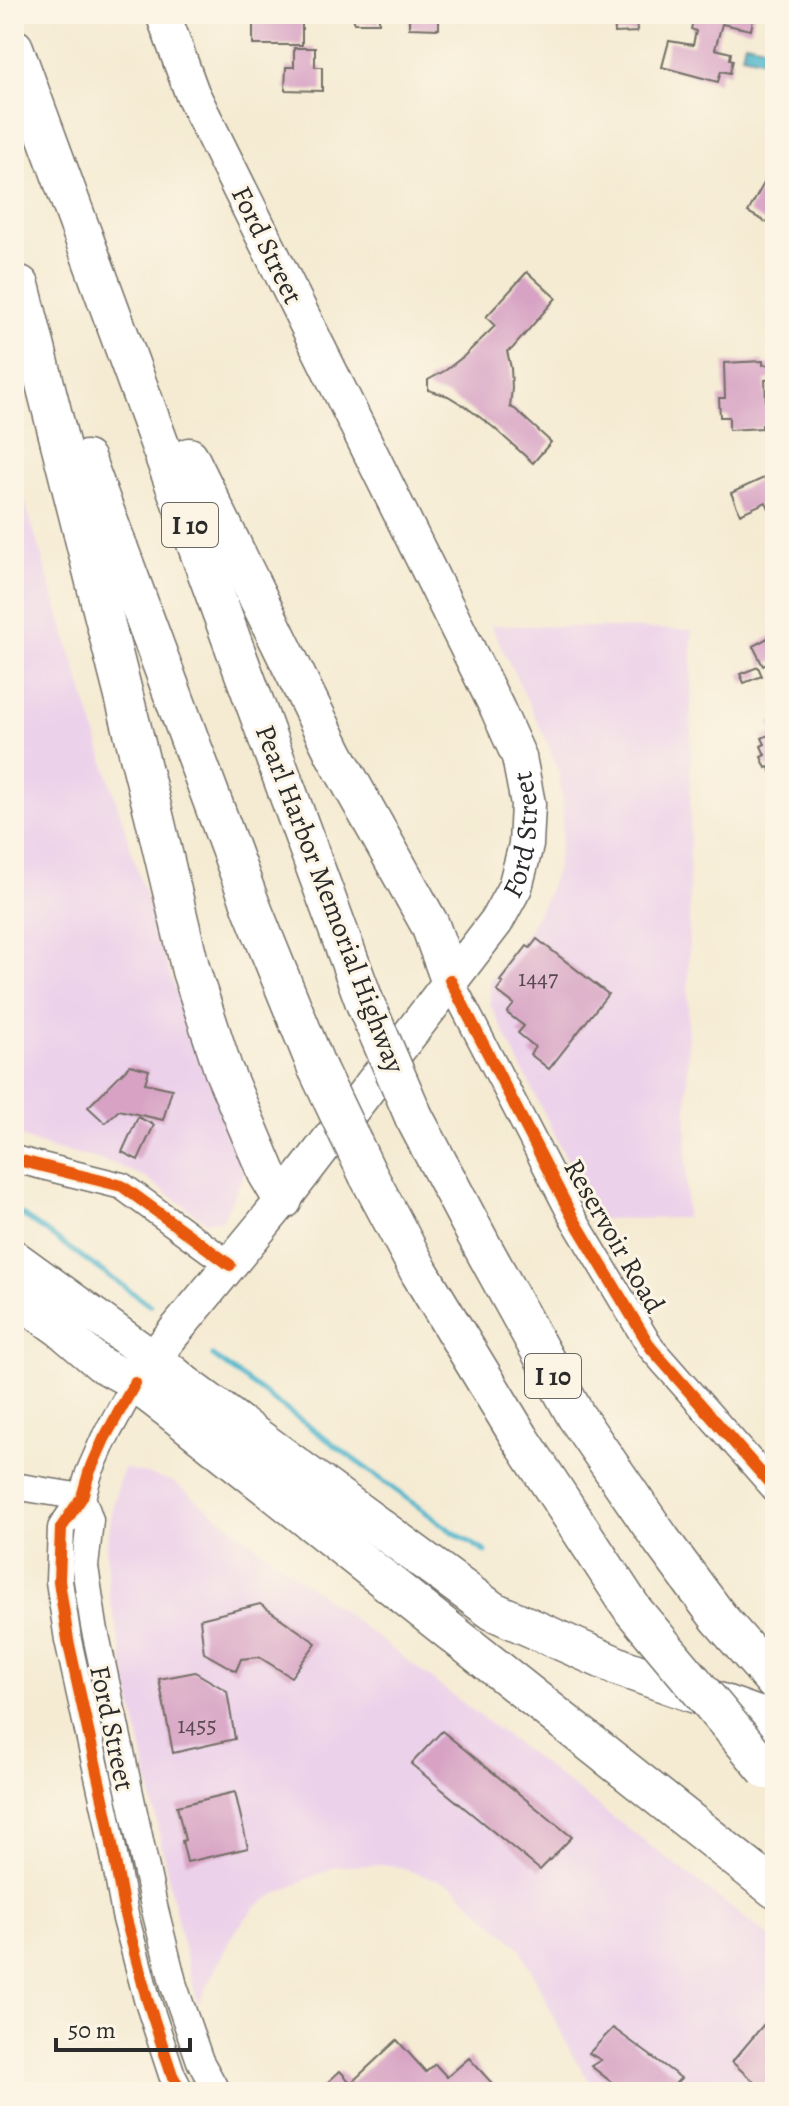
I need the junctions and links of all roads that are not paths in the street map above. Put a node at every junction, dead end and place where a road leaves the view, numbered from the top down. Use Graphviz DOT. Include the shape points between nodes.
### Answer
graph roads {
  1 [pos="163,14"];
  2 [pos="14,48"];
  3 [pos="93,260"];
  4 [pos="17,276"];
  5 [pos="450,980"];
  6 [pos="14,1159"];
  7 [pos="283,1200"];
  8 [pos="14,1257"];
  9 [pos="230,1265"];
  10 [pos="14,1297"];
  11 [pos="144,1371"];
  12 [pos="14,1486"];
  13 [pos="775,1489"];
  14 [pos="82,1497"];
  15 [pos="775,1682"];
  16 [pos="775,1722"];
  17 [pos="771,1774"];
  18 [pos="107,1817"];
  19 [pos="775,1889"];
  20 [pos="154,1906"];
  21 [pos="181,2092"];
  22 [pos="217,2092"];
  1 -- 5 [label="main road, Ford Street" via="192,93 519,757 528,804 526,845 515,887 496,922"];
  2 -- 3 [label="highway, Pearl Harbor Memorial Highway / I 10"];
  3 -- 5 [label="highway" via="335,755 430,925"];
  3 -- 15 [label="highway, Pearl Harbor Memorial Highway / I 10, bridge" via="365,1003 414,1117 576,1416 719,1618"];
  4 -- 7 [label="highway" via="191,971 223,1069"];
  4 -- 17 [label="highway, I 10, bridge" via="252,908 317,1068 368,1175 420,1273 520,1438 633,1610"];
  5 -- 7 [label="main road, Ford Street"];
  5 -- 13 [label="street, Reservoir Road" via="573,1218 651,1348"];
  6 -- 9 [label="street" via="122,1186"];
  7 -- 9 [label="main road, Ford Street"];
  8 -- 11 [label="main road"];
  9 -- 11 [label="main road, Ford Street"];
  10 -- 11 [label="main road" via="100,1364"];
  11 -- 14 [label="street, Ford Street" via="94,1462"];
  11 -- 16 [label="highway" via="184,1384 493,1611 622,1668"];
  11 -- 19 [label="highway" via="182,1418"];
  12 -- 14 [label="street"];
  14 -- 18 [label="street, Ford Street" via="61,1528 59,1581"];
  14 -- 20 [label="street, Ford Street" via="90,1520 85,1567 94,1626"];
  18 -- 20 [label="street" via="125,1831 137,1896"];
  18 -- 21 [label="street, Ford Street" via="143,1985"];
  20 -- 22 [label="street, Ford Street" via="174,1986 200,2061"];
}
